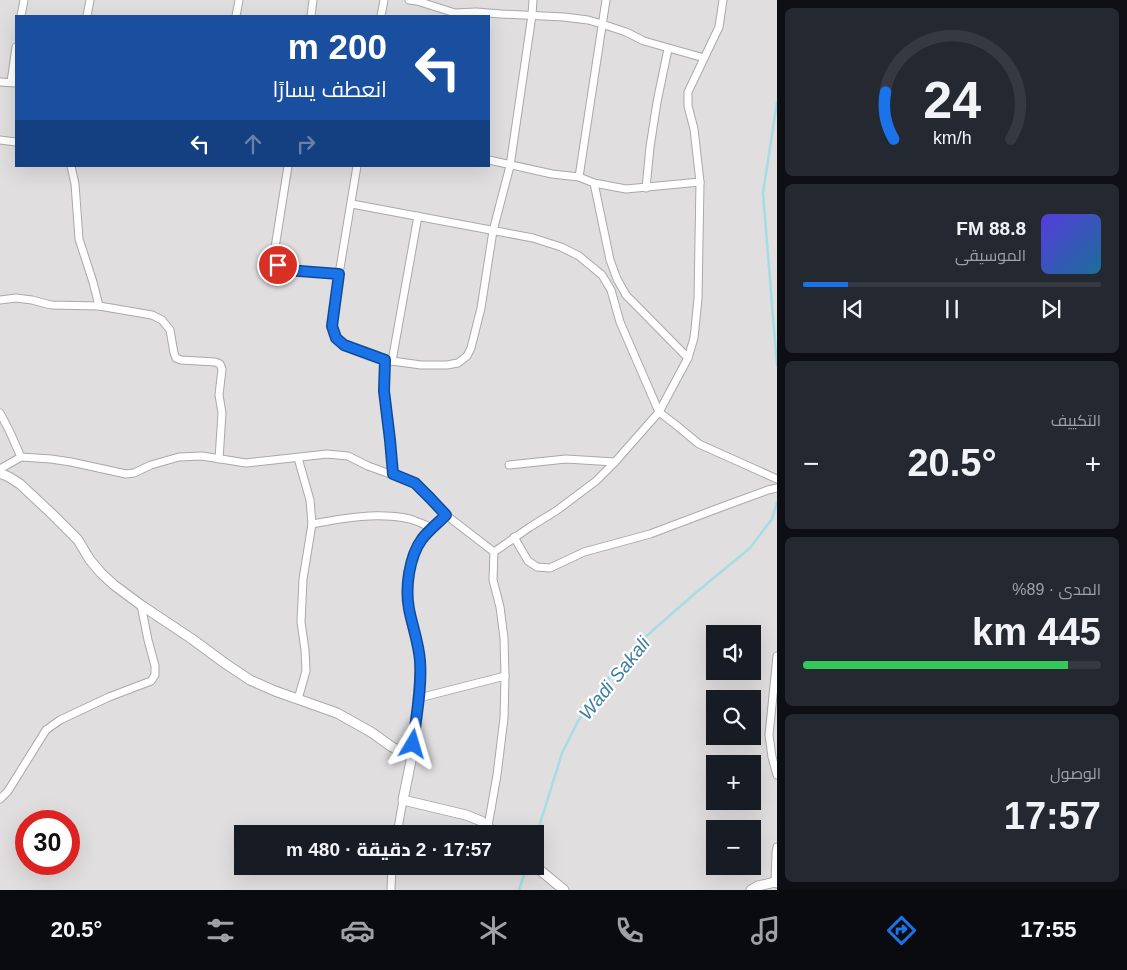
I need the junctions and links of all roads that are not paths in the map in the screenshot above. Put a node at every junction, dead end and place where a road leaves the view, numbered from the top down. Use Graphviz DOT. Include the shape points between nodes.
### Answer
graph roads {
  1 [pos="24,0"];
  2 [pos="90,0"];
  3 [pos="239,0"];
  4 [pos="314,0"];
  5 [pos="384,0"];
  6 [pos="409,0"];
  7 [pos="532,0"];
  8 [pos="606,0"];
  9 [pos="723,0"];
  10 [pos="455,14"];
  11 [pos="21,15"];
  12 [pos="87,15"];
  13 [pos="236,15"];
  14 [pos="311,15"];
  15 [pos="381,15"];
  16 [pos="532,16"];
  17 [pos="602,24"];
  18 [pos="668,49"];
  19 [pos="704,58"];
  20 [pos="15,64"];
  21 [pos="0,82"];
  22 [pos="14,82"];
  23 [pos="0,140"];
  24 [pos="15,142"];
  25 [pos="490,160"];
  26 [pos="510,166"];
  27 [pos="71,167"];
  28 [pos="288,167"];
  29 [pos="357,167"];
  30 [pos="579,177"];
  31 [pos="700,182"];
  32 [pos="594,183"];
  33 [pos="646,188"];
  34 [pos="352,204"];
  35 [pos="418,216"];
  36 [pos="493,231"];
  37 [pos="339,274"];
  38 [pos="617,279"];
  39 [pos="611,290"];
  40 [pos="0,300"];
  41 [pos="99,306"];
  42 [pos="688,358"];
  43 [pos="388,361"];
  44 [pos="658,412"];
  45 [pos="0,413"];
  46 [pos="22,457"];
  47 [pos="298,458"];
  48 [pos="219,459"];
  49 [pos="615,462"];
  50 [pos="510,465"];
  51 [pos="0,469"];
  52 [pos="0,474"];
  53 [pos="393,474"];
  54 [pos="777,479"];
  55 [pos="777,488"];
  56 [pos="446,515"];
  57 [pos="312,524"];
  58 [pos="432,528"];
  59 [pos="514,537"];
  60 [pos="494,552"];
  61 [pos="141,605"];
  62 [pos="777,656"];
  63 [pos="505,676"];
  64 [pos="775,694"];
  65 [pos="419,698"];
  66 [pos="298,699"];
  67 [pos="412,756"];
  68 [pos="777,775"];
  69 [pos="0,799"];
  70 [pos="403,800"];
  71 [pos="399,825"];
  72 [pos="487,825"];
  73 [pos="488,825"];
  74 [pos="777,847"];
  75 [pos="544,873"];
  76 [pos="392,875"];
  77 [pos="776,882"];
  78 [pos="391,890"];
  79 [pos="564,890"];
  80 [pos="751,890"];
  1 -- 11 [label="street"];
  2 -- 12 [label="street"];
  3 -- 13 [label="street"];
  4 -- 14 [label="street"];
  5 -- 15 [label="street"];
  6 -- 10 [label="street"];
  7 -- 16 [label="street"];
  8 -- 17 [label="street"];
  9 -- 19 [label="street" via="719,27"];
  10 -- 16 [label="street" via="476,12"];
  16 -- 17 [label="street" via="564,17"];
  16 -- 26 [label="street"];
  17 -- 18 [label="street"];
  17 -- 30 [label="street"];
  18 -- 19 [label="street"];
  18 -- 33 [label="street" via="657,102"];
  19 -- 31 [label="street" via="688,92"];
  20 -- 22 [label="street"];
  21 -- 22 [label="street"];
  23 -- 24 [label="street"];
  25 -- 26 [label="street"];
  26 -- 30 [label="street"];
  26 -- 36 [label="street"];
  27 -- 41 [label="street" via="79,239"];
  28 -- 37 [label="street" via="274,254 278,265 286,270"];
  29 -- 34 [label="street"];
  30 -- 32 [label="street"];
  31 -- 33 [label="street"];
  31 -- 42 [label="street" via="698,299 694,338"];
  32 -- 33 [label="street" via="626,189"];
  32 -- 38 [label="street"];
  34 -- 35 [label="street"];
  34 -- 37 [label="street"];
  35 -- 36 [label="street"];
  35 -- 43 [label="street"];
  36 -- 39 [label="street" via="533,238 579,256 602,275"];
  36 -- 43 [label="street" via="481,308 467,356 448,365"];
  37 -- 43 [label="street" via="332,326 336,338 344,345"];
  38 -- 39 [label="street"];
  38 -- 42 [label="street" via="626,294"];
  39 -- 44 [label="street" via="620,322"];
  40 -- 41 [label="street" via="16,298 51,305"];
  41 -- 48 [label="street" via="152,315 162,320 170,330 176,358 220,364 222,413"];
  42 -- 44 [label="street"];
  43 -- 53 [label="street" via="384,391"];
  44 -- 49 [label="street"];
  44 -- 54 [label="street" via="699,444"];
  45 -- 46 [label="street"];
  46 -- 48 [label="street" via="71,462 126,474 179,457"];
  46 -- 51 [label="street"];
  47 -- 48 [label="street" via="246,463"];
  47 -- 53 [label="street" via="327,454 348,456"];
  47 -- 57 [label="street" via="310,500"];
  49 -- 50 [label="street" via="566,459"];
  49 -- 59 [label="street" via="556,511"];
  52 -- 61 [label="street" via="20,484 78,540 101,573"];
  53 -- 56 [label="street" via="415,483"];
  55 -- 59 [label="street" via="650,534 584,552 550,568 537,567 528,561"];
  56 -- 58 [label="street"];
  56 -- 60 [label="street"];
  57 -- 58 [label="street" via="345,518 391,517"];
  57 -- 66 [label="street" via="303,579 301,622 306,671"];
  58 -- 65 [label="street" via="413,558 407,592 420,659"];
  59 -- 60 [label="street"];
  60 -- 63 [label="street"];
  61 -- 66 [label="street" via="250,680"];
  61 -- 69 [label="street" via="155,666 151,681 109,697 46,730"];
  62 -- 64 [label="street"];
  63 -- 65 [label="street"];
  63 -- 73 [label="street" via="504,718"];
  64 -- 68 [label="street" via="769,735"];
  65 -- 67 [label="street"];
  66 -- 67 [label="street" via="337,713"];
  67 -- 70 [label="street"];
  70 -- 71 [label="street"];
  70 -- 72 [label="street" via="466,815"];
  74 -- 77 [label="street"];
  75 -- 79 [label="street"];
  76 -- 78 [label="street"];
  77 -- 80 [label="street"];
}
